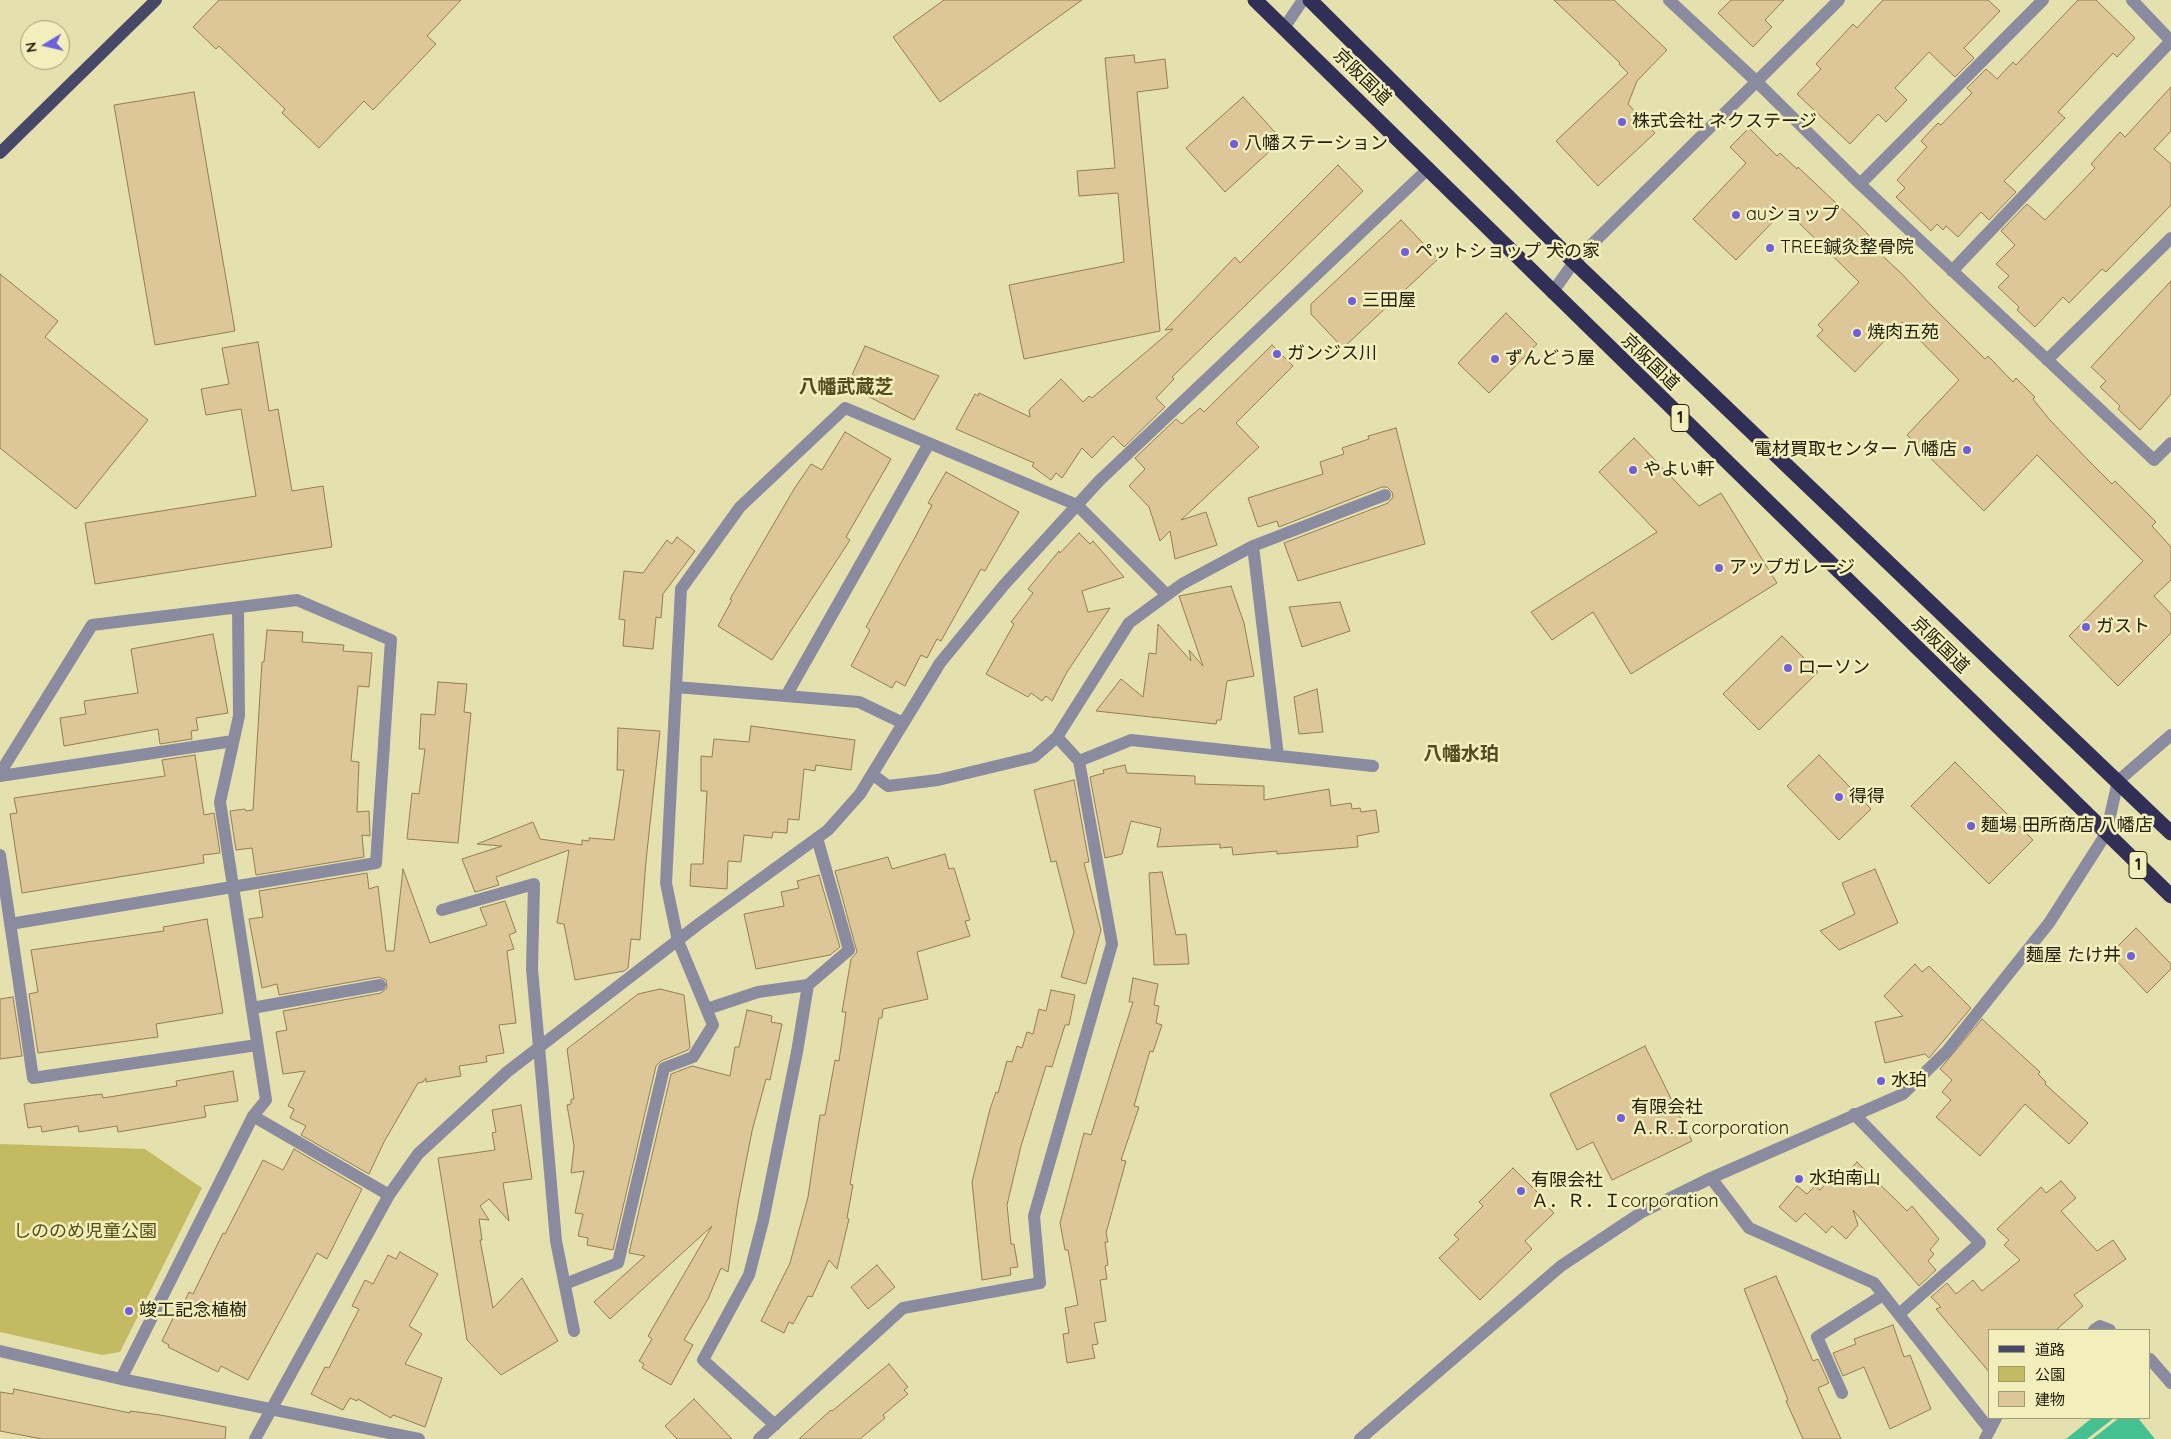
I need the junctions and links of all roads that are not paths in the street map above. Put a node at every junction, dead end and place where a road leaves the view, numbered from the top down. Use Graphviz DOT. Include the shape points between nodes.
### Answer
graph roads {
  1 [pos="156,0"];
  2 [pos="1255,0"];
  3 [pos="1303,0"];
  4 [pos="1310,0"];
  5 [pos="1669,0"];
  6 [pos="1839,0"];
  7 [pos="2043,0"];
  8 [pos="2132,0"];
  9 [pos="1284,28"];
  10 [pos="1757,82"];
  11 [pos="0,153"];
  12 [pos="1428,168"];
  13 [pos="1860,184"];
  14 [pos="2171,238"];
  15 [pos="1574,262"];
  16 [pos="1952,270"];
  17 [pos="1552,293"];
  18 [pos="2047,360"];
  19 [pos="2171,443"];
  20 [pos="928,445"];
  21 [pos="1384,495"];
  22 [pos="1077,506"];
  23 [pos="1253,546"];
  24 [pos="1167,595"];
  25 [pos="238,607"];
  26 [pos="676,687"];
  27 [pos="786,696"];
  28 [pos="903,724"];
  29 [pos="2171,735"];
  30 [pos="1057,737"];
  31 [pos="233,741"];
  32 [pos="1278,756"];
  33 [pos="1079,761"];
  34 [pos="1373,766"];
  35 [pos="0,774"];
  36 [pos="872,774"];
  37 [pos="2118,781"];
  38 [pos="2171,833"];
  39 [pos="2106,834"];
  40 [pos="817,838"];
  41 [pos="0,855"];
  42 [pos="233,887"];
  43 [pos="2171,896"];
  44 [pos="442,910"];
  45 [pos="10,924"];
  46 [pos="678,940"];
  47 [pos="808,984"];
  48 [pos="380,985"];
  49 [pos="252,1008"];
  50 [pos="707,1009"];
  51 [pos="258,1045"];
  52 [pos="539,1047"];
  53 [pos="1854,1114"];
  54 [pos="253,1116"];
  55 [pos="1711,1178"];
  56 [pos="389,1195"];
  57 [pos="565,1284"];
  58 [pos="1883,1295"];
  59 [pos="1899,1314"];
  60 [pos="2096,1329"];
  61 [pos="2108,1329"];
  62 [pos="574,1331"];
  63 [pos="0,1351"];
  64 [pos="2151,1360"];
  65 [pos="121,1379"];
  66 [pos="2171,1383"];
  67 [pos="1842,1393"];
  68 [pos="273,1410"];
  69 [pos="1996,1419"];
  70 [pos="775,1425"];
  71 [pos="1988,1434"];
  72 [pos="415,1438"];
  73 [pos="255,1439"];
  74 [pos="759,1439"];
  75 [pos="1360,1439"];
  1 -- 11 [label="main road"];
  2 -- 9 [label="highway, 京阪国道 / 1"];
  3 -- 9 [label="street"];
  4 -- 15 [label="highway, 京阪国道 / 1"];
  5 -- 10 [label="street"];
  6 -- 10 [label="street"];
  7 -- 13 [label="street"];
  8 -- 16 [label="street" via="2171,41"];
  9 -- 12 [label="highway, 京阪国道 / 1"];
  10 -- 13 [label="street"];
  10 -- 15 [label="street"];
  12 -- 17 [label="highway, 京阪国道 / 1"];
  12 -- 22 [label="street" via="1099,481"];
  13 -- 16 [label="street"];
  14 -- 18 [label="street"];
  15 -- 17 [label="street"];
  15 -- 37 [label="highway, 京阪国道 / 1"];
  16 -- 18 [label="street"];
  17 -- 39 [label="highway, 京阪国道 / 1"];
  18 -- 19 [label="street" via="2154,460"];
  20 -- 22 [label="street"];
  20 -- 26 [label="street" via="845,408 740,507 681,589"];
  20 -- 27 [label="street"];
  21 -- 23 [label="street"];
  22 -- 24 [label="street"];
  22 -- 28 [label="street" via="1004,585 940,663"];
  23 -- 24 [label="street"];
  23 -- 32 [label="street"];
  24 -- 30 [label="street" via="1129,623"];
  25 -- 31 [label="street" via="239,716"];
  25 -- 35 [label="street" via="92,625"];
  25 -- 42 [label="street" via="297,600 390,640 376,863"];
  26 -- 27 [label="street"];
  26 -- 46 [label="street" via="666,883"];
  27 -- 28 [label="street" via="860,702"];
  28 -- 36 [label="street"];
  29 -- 37 [label="street"];
  30 -- 33 [label="street"];
  30 -- 36 [label="street" via="1034,757 938,780 888,786"];
  31 -- 35 [label="street"];
  31 -- 42 [label="street" via="220,802"];
  32 -- 33 [label="street" via="1131,740"];
  32 -- 34 [label="street"];
  33 -- 70 [label="street" via="1112,944 1034,1216 1040,1283 903,1308"];
  36 -- 40 [label="street" via="860,794"];
  37 -- 38 [label="highway, 京阪国道 / 1"];
  37 -- 39 [label="street"];
  39 -- 43 [label="highway, 京阪国道 / 1"];
  39 -- 53 [label="street" via="2049,922 1947,1051 1903,1094"];
  40 -- 46 [label="street"];
  40 -- 47 [label="street" via="849,950"];
  41 -- 45 [label="street"];
  42 -- 45 [label="street"];
  42 -- 49 [label="street"];
  44 -- 52 [label="street" via="534,884 532,969"];
  45 -- 51 [label="street" via="33,1078"];
  46 -- 50 [label="street"];
  46 -- 52 [label="street"];
  47 -- 50 [label="street" via="758,992"];
  47 -- 70 [label="street" via="763,1221 749,1275 703,1360"];
  48 -- 49 [label="street"];
  49 -- 51 [label="street"];
  50 -- 57 [label="street" via="713,1025 694,1056 664,1068 618,1263"];
  51 -- 54 [label="street" via="266,1100"];
  52 -- 56 [label="street" via="418,1154"];
  52 -- 57 [label="street" via="556,1241"];
  53 -- 55 [label="street"];
  53 -- 59 [label="street" via="1980,1243"];
  54 -- 56 [label="street"];
  54 -- 65 [label="street"];
  55 -- 58 [label="street" via="1749,1228 1874,1283"];
  55 -- 75 [label="street" via="1642,1212 1561,1266"];
  56 -- 68 [label="street"];
  57 -- 62 [label="street"];
  58 -- 59 [label="street"];
  58 -- 67 [label="street" via="1817,1337"];
  59 -- 71 [label="street"];
  60 -- 61 [label="street" via="2100,1326"];
  63 -- 65 [label="street"];
  64 -- 66 [label="street"];
  65 -- 68 [label="street"];
  68 -- 72 [label="street"];
  68 -- 73 [label="street"];
  69 -- 71 [label="street"];
  70 -- 74 [label="street"];
}
